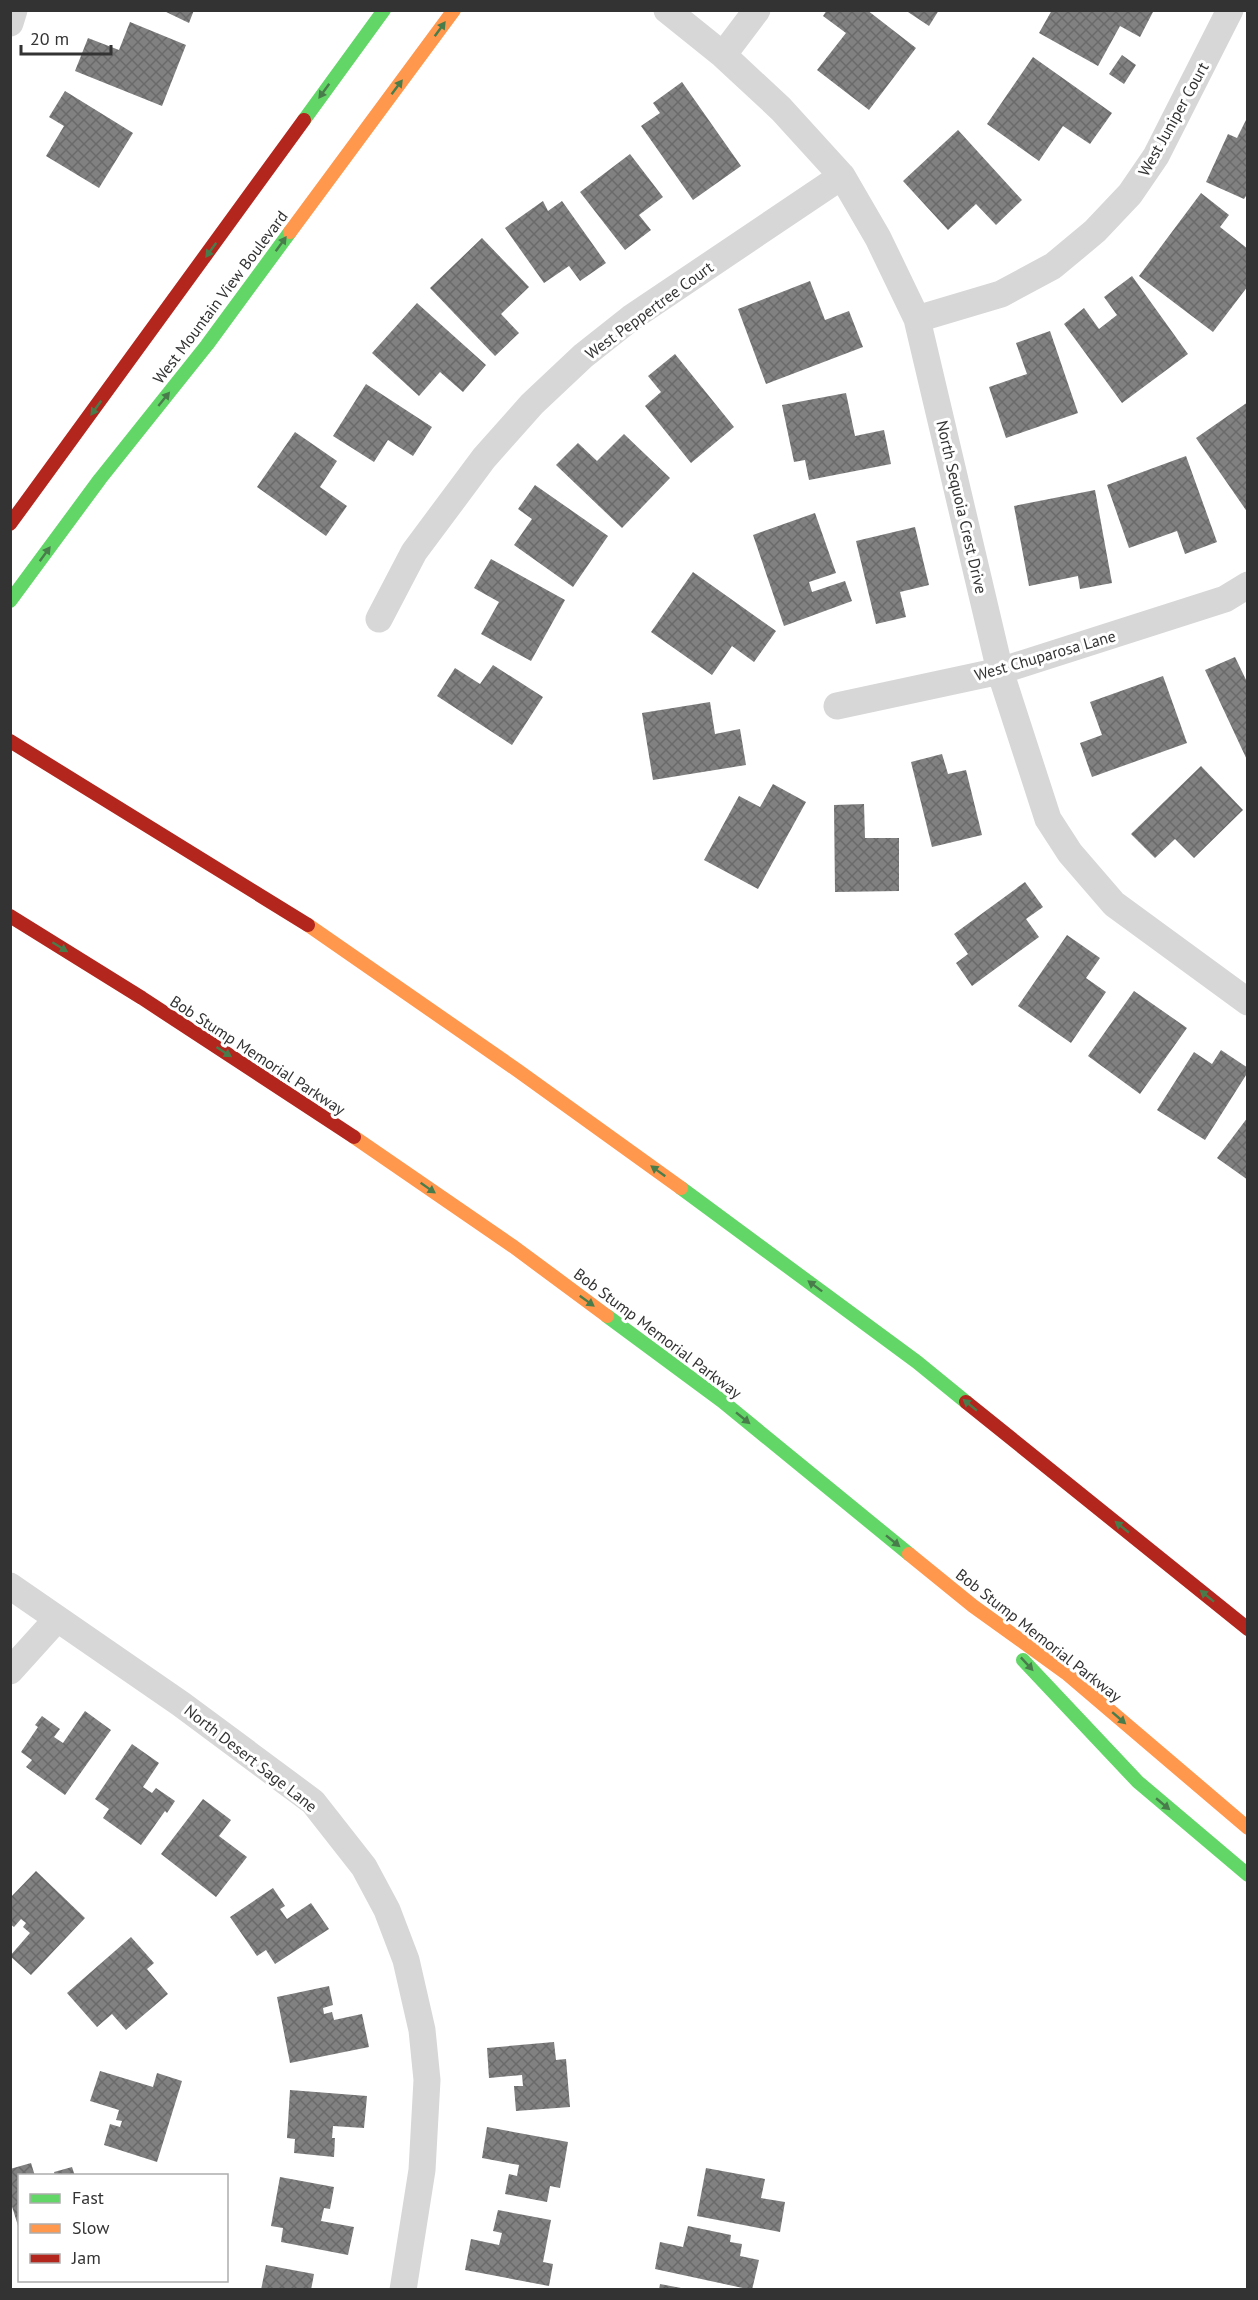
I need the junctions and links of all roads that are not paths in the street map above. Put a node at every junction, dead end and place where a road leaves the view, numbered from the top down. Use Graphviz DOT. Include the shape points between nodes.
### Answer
graph roads {
  1 [pos="14,10"];
  2 [pos="384,10"];
  3 [pos="454,10"];
  4 [pos="667,10"];
  5 [pos="756,10"];
  6 [pos="1230,10"];
  7 [pos="10,23"];
  8 [pos="723,55"];
  9 [pos="842,177"];
  10 [pos="917,319"];
  11 [pos="10,524"];
  12 [pos="1248,585"];
  13 [pos="10,601"];
  14 [pos="379,619"];
  15 [pos="1000,671"];
  16 [pos="837,706"];
  17 [pos="10,741"];
  18 [pos="10,916"];
  19 [pos="1248,1002"];
  20 [pos="10,1586"];
  21 [pos="972,1606"];
  22 [pos="57,1619"];
  23 [pos="1248,1629"];
  24 [pos="10,1671"];
  25 [pos="1248,1828"];
  26 [pos="1248,1875"];
  27 [pos="403,2289"];
  1 -- 7 [label="street"];
  2 -- 11 [label="main road, West Mountain View Boulevard, one-way"];
  13 -- 3 [label="main road, West Mountain View Boulevard, one-way" via="100,479 207,345"];
  4 -- 8 [label="street, North Sequoia Crest Drive"];
  5 -- 8 [label="street"];
  6 -- 10 [label="street, West Juniper Court" via="1156,156 1130,194 1095,231 1053,266 1001,294"];
  8 -- 9 [label="street, North Sequoia Crest Drive" via="781,109"];
  9 -- 10 [label="street, North Sequoia Crest Drive" via="878,238"];
  9 -- 14 [label="street, West Peppertree Court" via="631,318 532,404 484,458 414,552"];
  10 -- 15 [label="street, North Sequoia Crest Drive"];
  12 -- 15 [label="street, West Chuparosa Lane" via="1225,599"];
  15 -- 16 [label="street, West Chuparosa Lane"];
  15 -- 19 [label="street, North Sequoia Crest Drive" via="1048,819 1070,854 1114,904"];
  23 -- 17 [label="main road, one-way" via="917,1362 725,1219 310,927"];
  18 -- 21 [label="main road, Bob Stump Memorial Parkway, one-way" via="354,1137 514,1247 722,1401"];
  20 -- 22 [label="street, North Desert Sage Lane"];
  21 -- 25 [label="main road, Bob Stump Memorial Parkway, one-way" via="1066,1673"];
  21 -- 26 [label="main road, one-way" via="1138,1782"];
  22 -- 24 [label="street"];
  22 -- 27 [label="street, North Desert Sage Lane" via="313,1802 364,1867 387,1910 406,1960 423,2030 427,2080 422,2170"];
}
